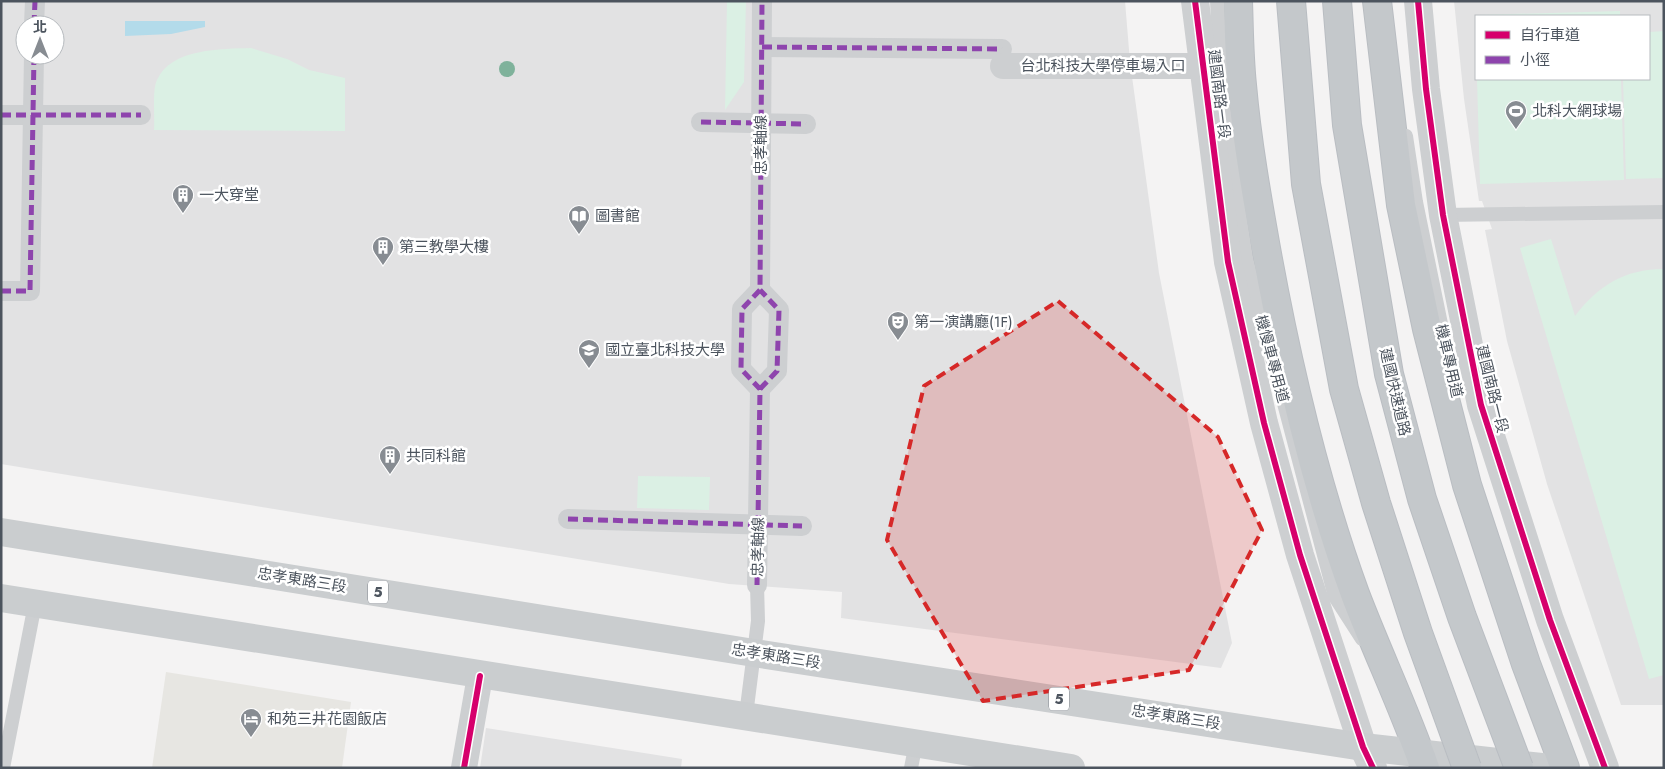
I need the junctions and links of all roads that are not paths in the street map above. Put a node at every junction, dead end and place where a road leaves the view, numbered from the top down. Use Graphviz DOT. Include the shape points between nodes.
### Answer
graph roads {
  1 [pos="35,1"];
  2 [pos="762,1"];
  3 [pos="1195,1"];
  4 [pos="1217,1"];
  5 [pos="1238,1"];
  6 [pos="1291,1"];
  7 [pos="1337,1"];
  8 [pos="1378,1"];
  9 [pos="1388,1"];
  10 [pos="1418,1"];
  11 [pos="34,15"];
  12 [pos="762,47"];
  13 [pos="1002,57"];
  14 [pos="34,65"];
  15 [pos="1203,66"];
  16 [pos="1,115"];
  17 [pos="141,115"];
  18 [pos="32,116"];
  19 [pos="701,122"];
  20 [pos="761,123"];
  21 [pos="806,124"];
  22 [pos="1664,212"];
  23 [pos="1443,215"];
  24 [pos="760,290"];
  25 [pos="1,291"];
  26 [pos="760,389"];
  27 [pos="568,519"];
  28 [pos="759,526"];
  29 [pos="802,526"];
  30 [pos="1,532"];
  31 [pos="758,585"];
  32 [pos="1,598"];
  33 [pos="35,604"];
  34 [pos="754,653"];
  35 [pos="480,676"];
  36 [pos="1398,696"];
  37 [pos="1544,713"];
  38 [pos="746,716"];
  39 [pos="914,755"];
  40 [pos="1368,758"];
  41 [pos="1422,761"];
  42 [pos="3,768"];
  43 [pos="464,768"];
  44 [pos="1071,768"];
  45 [pos="1467,768"];
  46 [pos="1519,768"];
  47 [pos="1551,768"];
  48 [pos="1565,768"];
  49 [pos="1605,768"];
  1 -- 11 [label="street"];
  2 -- 12 [label="street, 忠孝軸線"];
  3 -- 15 [label="street, 建國南路一段"];
  4 -- 36 [label="lane, 機慢車專用道" via="1222,99 1245,250 1334,597"];
  5 -- 36 [label="highway" via="1242,84 1256,195 1279,320 1322,492 1355,594"];
  6 -- 45 [label="highway, bridge" via="1306,184 1344,389 1418,633"];
  7 -- 46 [label="highway, 建國快速道路, bridge" via="1347,126 1389,374 1425,508"];
  8 -- 37 [label="highway" via="1401,206 1427,330 1467,485"];
  9 -- 37 [label="lane, 機車專用道" via="1416,202 1450,364 1492,529 1537,662"];
  10 -- 23 [label="street, 建國南路一段"];
  12 -- 13 [label="street"];
  12 -- 20 [label="street, 忠孝軸線"];
  13 -- 15 [label="street, 台北科技大學停車場入口"];
  14 -- 18 [label="street"];
  15 -- 40 [label="street, 建國南路一段" via="1228,262 1264,423 1300,555"];
  16 -- 18 [label="street"];
  17 -- 18 [label="street"];
  18 -- 25 [label="street" via="30,291"];
  19 -- 20 [label="street"];
  20 -- 21 [label="street"];
  20 -- 24 [label="street, 忠孝軸線"];
  22 -- 23 [label="lane"];
  23 -- 49 [label="street, 建國南路一段" via="1481,405 1550,620"];
  24 -- 26 [label="street" via="742,309 741,369"];
  24 -- 26 [label="street" via="779,310 778,371"];
  26 -- 28 [label="street, 忠孝軸線"];
  27 -- 28 [label="street"];
  28 -- 29 [label="street"];
  28 -- 31 [label="street, 忠孝軸線"];
  30 -- 34 [label="main road, 忠孝東路三段 / 5"];
  31 -- 34 [label="lane"];
  32 -- 33 [label="main road"];
  33 -- 35 [label="main road"];
  33 -- 42 [label="lane"];
  34 -- 38 [label="lane"];
  34 -- 40 [label="main road, 忠孝東路三段 / 5"];
  35 -- 38 [label="main road"];
  35 -- 43 [label="street"];
  36 -- 41 [label="highway"];
  37 -- 48 [label="highway"];
  38 -- 39 [label="main road"];
  39 -- 44 [label="main road"];
  40 -- 41 [label="main road, 忠孝東路三段 / 5"];
  41 -- 47 [label="main road, 忠孝東路三段 / 5"];
}
